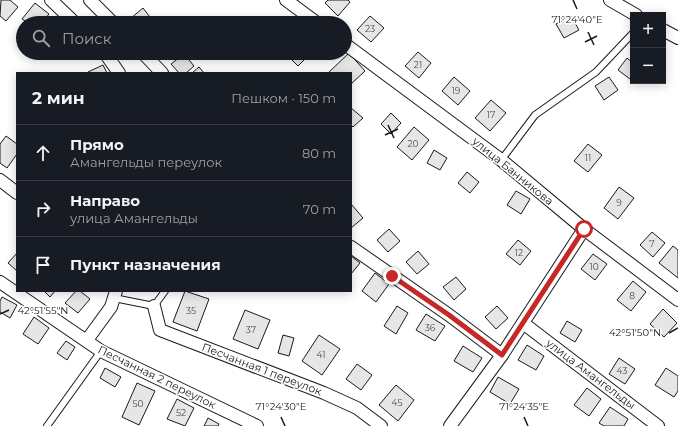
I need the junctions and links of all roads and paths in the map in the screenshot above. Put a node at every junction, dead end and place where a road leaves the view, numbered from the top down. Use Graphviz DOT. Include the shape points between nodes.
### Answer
graph roads {
  1 [pos="51,0"];
  2 [pos="90,0"];
  3 [pos="286,0"];
  4 [pos="610,0"];
  5 [pos="631,12"];
  6 [pos="68,16"];
  7 [pos="106,16"];
  8 [pos="307,16"];
  9 [pos="666,32"];
  10 [pos="630,36"];
  11 [pos="678,38"];
  12 [pos="352,49"];
  13 [pos="111,60"];
  14 [pos="150,60"];
  15 [pos="118,72"];
  16 [pos="161,72"];
  17 [pos="505,155"];
  18 [pos="0,180"];
  19 [pos="16,192"];
  20 [pos="584,229"];
  21 [pos="352,248"];
  22 [pos="0,282"];
  23 [pos="164,292"];
  24 [pos="115,295"];
  25 [pos="678,300"];
  26 [pos="154,306"];
  27 [pos="523,323"];
  28 [pos="87,340"];
  29 [pos="101,351"];
  30 [pos="502,355"];
  31 [pos="47,426"];
  32 [pos="256,426"];
  33 [pos="381,426"];
  34 [pos="450,426"];
  35 [pos="658,426"];
  1 -- 6 [label="street"];
  2 -- 7 [label="street"];
  3 -- 8 [label="street"];
  4 -- 5 [label="street"];
  9 -- 11 [label="street"];
  10 -- 17 [label="lane" via="596,72 536,115"];
  12 -- 20 [label="street, улица Банникова" via="500,158"];
  13 -- 15 [label="street"];
  14 -- 16 [label="street"];
  18 -- 19 [label="street"];
  20 -- 25 [label="street, улица Банникова"];
  20 -- 27 [label="street"];
  21 -- 30 [label="street"];
  22 -- 28 [label="street, Песчанная 2 переулок"];
  23 -- 26 [label="lane"];
  24 -- 26 [label="lane"];
  24 -- 28 [label="street" via="111,307"];
  26 -- 33 [label="street, Песчанная 1 переулок" via="160,330 324,393 358,408"];
  27 -- 30 [label="street"];
  27 -- 35 [label="street, улица Амангельды"];
  28 -- 29 [label="street, Песчанная 2 переулок"];
  29 -- 31 [label="lane"];
  29 -- 32 [label="street, Песчанная 2 переулок"];
  30 -- 34 [label="street"];
}
